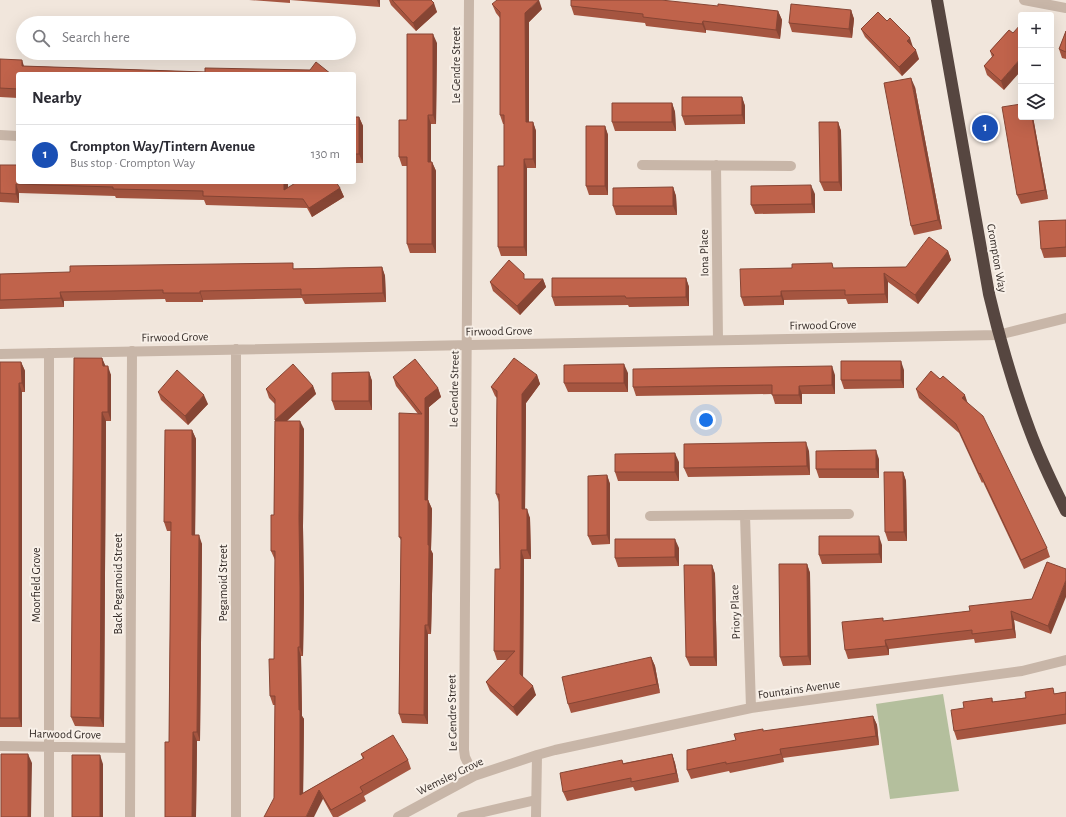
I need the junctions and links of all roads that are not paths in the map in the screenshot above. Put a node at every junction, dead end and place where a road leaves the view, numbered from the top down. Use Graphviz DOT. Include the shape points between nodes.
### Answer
graph roads {
  1 [pos="469,0"];
  2 [pos="936,0"];
  3 [pos="1024,0"];
  4 [pos="1066,8"];
  5 [pos="0,135"];
  6 [pos="16,136"];
  7 [pos="642,165"];
  8 [pos="716,165"];
  9 [pos="791,166"];
  10 [pos="1066,318"];
  11 [pos="998,335"];
  12 [pos="718,340"];
  13 [pos="468,345"];
  14 [pos="236,349"];
  15 [pos="132,351"];
  16 [pos="49,353"];
  17 [pos="0,354"];
  18 [pos="1066,511"];
  19 [pos="849,514"];
  20 [pos="745,515"];
  21 [pos="650,516"];
  22 [pos="1066,660"];
  23 [pos="751,708"];
  24 [pos="0,746"];
  25 [pos="48,747"];
  26 [pos="130,748"];
  27 [pos="537,755"];
  28 [pos="474,776"];
  29 [pos="536,800"];
  30 [pos="49,817"];
  31 [pos="130,817"];
  32 [pos="236,817"];
  33 [pos="398,817"];
  34 [pos="462,817"];
  35 [pos="536,817"];
  1 -- 13 [label="street, Le Gendre Street"];
  2 -- 11 [label="highway, Crompton Way"];
  3 -- 4 [label="street"];
  5 -- 6 [label="street"];
  7 -- 8 [label="street"];
  8 -- 9 [label="street"];
  8 -- 12 [label="street, Iona Place"];
  10 -- 11 [label="street, Firwood Grove"];
  11 -- 12 [label="street, Firwood Grove"];
  11 -- 18 [label="highway, Crompton Way" via="1030,431"];
  12 -- 13 [label="street, Firwood Grove"];
  13 -- 14 [label="street, Firwood Grove"];
  13 -- 28 [label="street, Le Gendre Street" via="464,750"];
  14 -- 15 [label="street, Firwood Grove"];
  14 -- 32 [label="street, Pegamoid Street"];
  15 -- 16 [label="street, Firwood Grove"];
  15 -- 26 [label="street, Back Pegamoid Street"];
  16 -- 17 [label="street, Firwood Grove"];
  16 -- 25 [label="street, Moorfield Grove"];
  19 -- 20 [label="street"];
  20 -- 21 [label="street"];
  20 -- 23 [label="street, Priory Place"];
  22 -- 23 [label="street, Fountains Avenue" via="1022,671"];
  23 -- 27 [label="street, Fountains Avenue"];
  24 -- 25 [label="street, Harwood Grove"];
  25 -- 26 [label="street, Harwood Grove"];
  25 -- 30 [label="street, Moorfield Grove"];
  26 -- 31 [label="street, Back Pegamoid Street"];
  27 -- 28 [label="street, Wemsley Grove"];
  27 -- 29 [label="street"];
  28 -- 33 [label="street, Wemsley Grove"];
  29 -- 34 [label="street"];
  29 -- 35 [label="street"];
}
